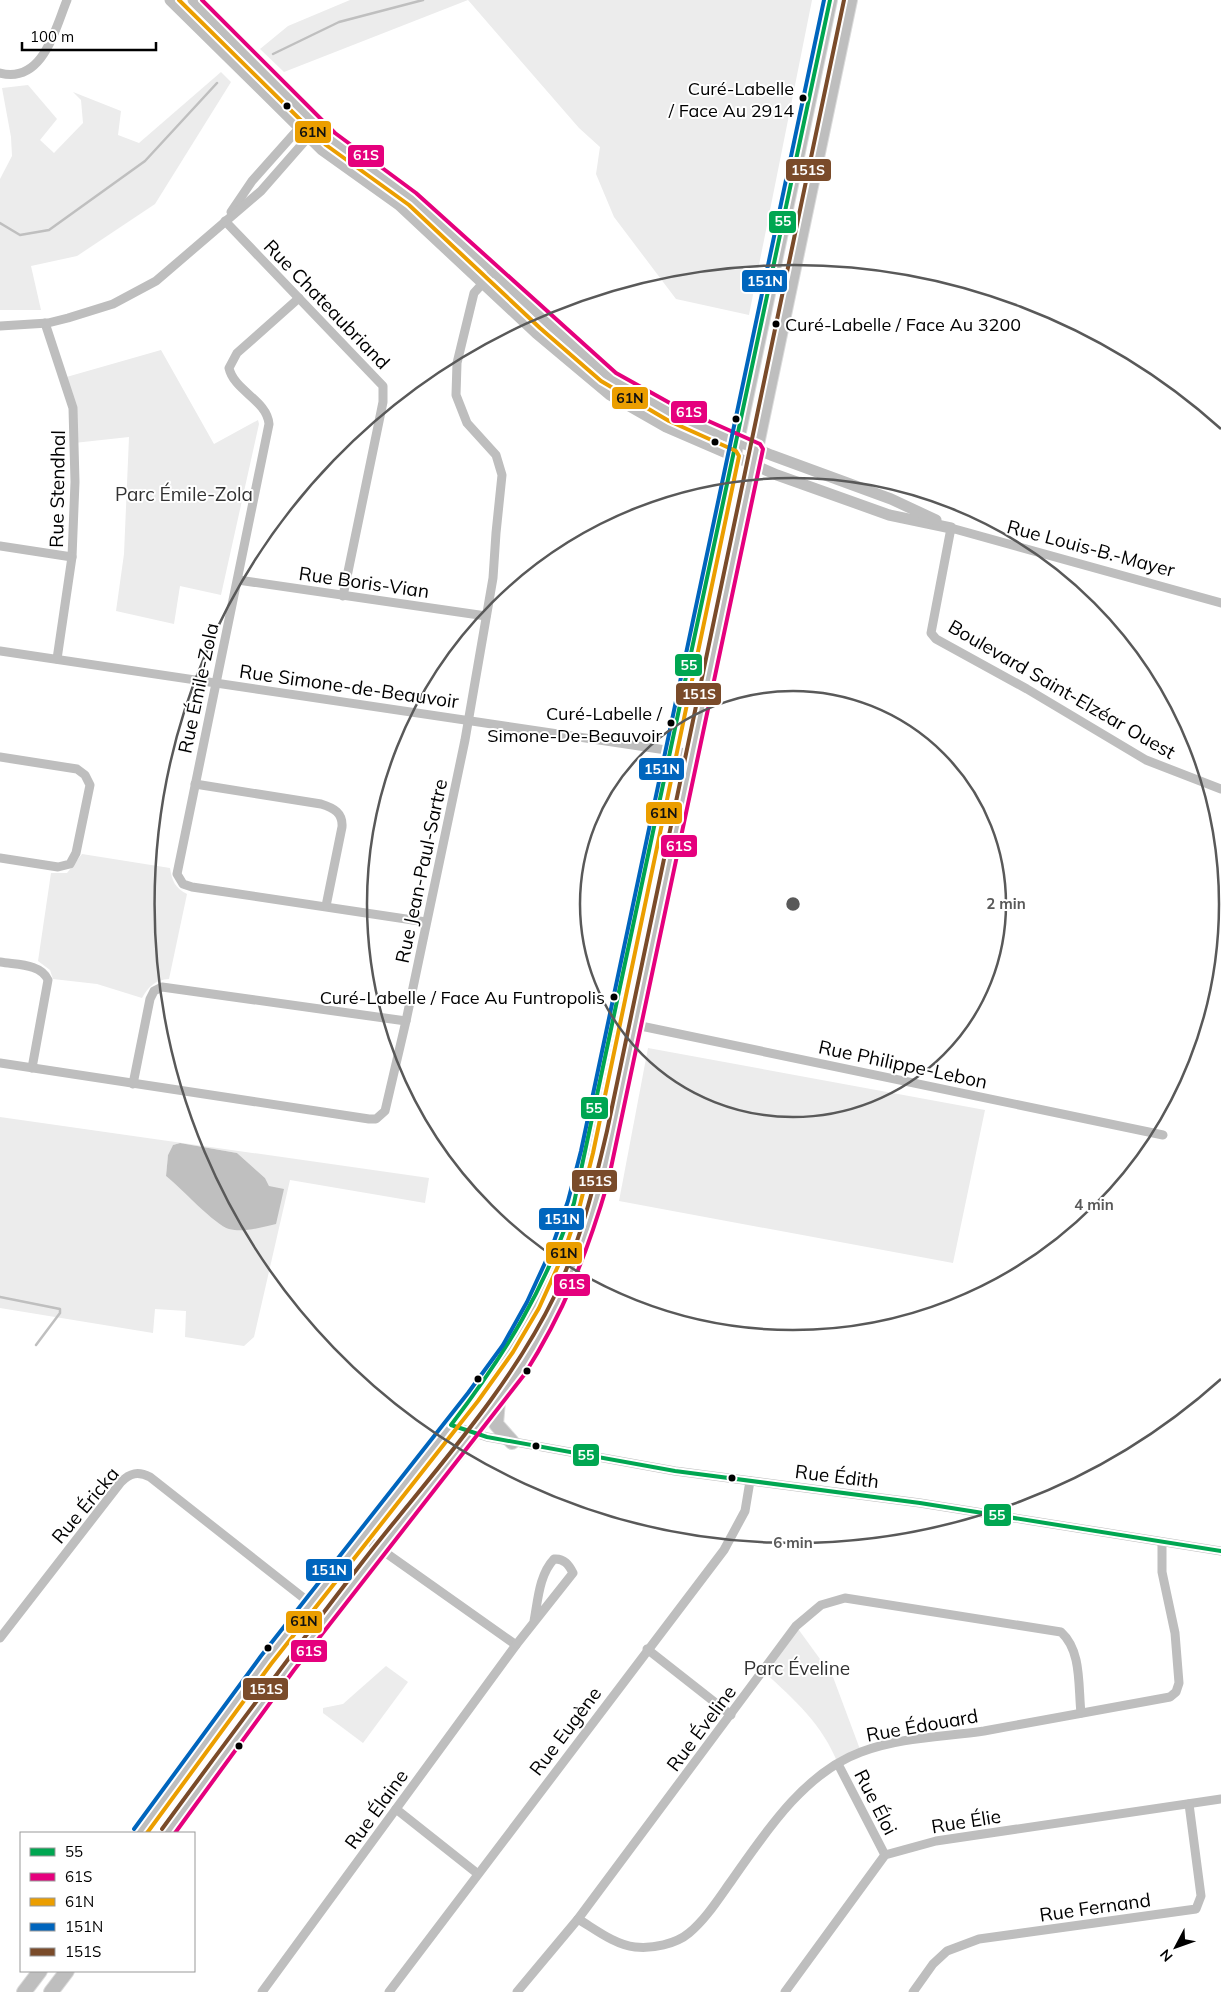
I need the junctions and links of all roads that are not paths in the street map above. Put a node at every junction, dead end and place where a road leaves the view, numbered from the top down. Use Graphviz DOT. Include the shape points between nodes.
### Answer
graph roads {
  1 [pos="67,0"];
  2 [pos="170,0"];
  3 [pos="193,0"];
  4 [pos="830,0"];
  5 [pos="850,0"];
  6 [pos="0,73"];
  7 [pos="309,117"];
  8 [pos="318,126"];
  9 [pos="299,127"];
  10 [pos="308,137"];
  11 [pos="225,221"];
  12 [pos="494,271"];
  13 [pos="483,282"];
  14 [pos="299,298"];
  15 [pos="45,324"];
  16 [pos="0,326"];
  17 [pos="736,440"];
  18 [pos="757,449"];
  19 [pos="733,456"];
  20 [pos="754,465"];
  21 [pos="951,528"];
  22 [pos="0,546"];
  23 [pos="72,557"];
  24 [pos="238,580"];
  25 [pos="343,596"];
  26 [pos="1221,603"];
  27 [pos="486,616"];
  28 [pos="0,651"];
  29 [pos="57,659"];
  30 [pos="216,683"];
  31 [pos="469,720"];
  32 [pos="671,750"];
  33 [pos="693,754"];
  34 [pos="0,757"];
  35 [pos="195,784"];
  36 [pos="1221,789"];
  37 [pos="0,858"];
  38 [pos="326,906"];
  39 [pos="426,922"];
  40 [pos="0,962"];
  41 [pos="406,1021"];
  42 [pos="636,1024"];
  43 [pos="0,1063"];
  44 [pos="32,1068"];
  45 [pos="133,1084"];
  46 [pos="1163,1135"];
  47 [pos="498,1400"];
  48 [pos="451,1425"];
  49 [pos="473,1432"];
  50 [pos="512,1442"];
  51 [pos="750,1481"];
  52 [pos="362,1536"];
  53 [pos="1162,1543"];
  54 [pos="381,1549"];
  55 [pos="1221,1551"];
  56 [pos="310,1603"];
  57 [pos="534,1621"];
  58 [pos="0,1638"];
  59 [pos="516,1645"];
  60 [pos="647,1649"];
  61 [pos="1081,1713"];
  62 [pos="731,1715"];
  63 [pos="838,1764"];
  64 [pos="1221,1799"];
  65 [pos="1189,1804"];
  66 [pos="396,1809"];
  67 [pos="140,1832"];
  68 [pos="168,1832"];
  69 [pos="885,1855"];
  70 [pos="478,1874"];
  71 [pos="578,1918"];
  72 [pos="39,1972"];
  73 [pos="66,1972"];
  74 [pos="22,1992"];
  75 [pos="52,1992"];
  76 [pos="262,1992"];
  77 [pos="389,1992"];
  78 [pos="517,1992"];
  79 [pos="784,1992"];
  80 [pos="913,1992"];
  1 -- 6 [label="street" via="37,63 20,73"];
  2 -- 9 [label="street"];
  3 -- 7 [label="street"];
  4 -- 17 [label="main road"];
  5 -- 18 [label="main road"];
  7 -- 8 [label="street"];
  7 -- 9 [label="street"];
  8 -- 10 [label="street"];
  8 -- 12 [label="street" via="412,198"];
  9 -- 10 [label="street"];
  9 -- 11 [label="street" via="252,181"];
  10 -- 11 [label="street" via="261,190"];
  10 -- 13 [label="street" via="339,164 399,205"];
  11 -- 14 [label="street, Rue Chateaubriand"];
  11 -- 15 [label="street" via="162,276 131,296"];
  12 -- 13 [label="street, Rue Jean-Paul-Sartre"];
  12 -- 17 [label="street" via="612,378 666,409"];
  13 -- 19 [label="street" via="536,333 610,395 666,427"];
  13 -- 27 [label="street, Rue Jean-Paul-Sartre" via="474,294 457,363 456,394 466,423 496,455 502,475 493,578"];
  14 -- 24 [label="street, Rue Émile-Zola" via="237,353 229,368 233,377 264,410 269,424"];
  14 -- 25 [label="street, Rue Chateaubriand" via="384,390"];
  15 -- 16 [label="street"];
  15 -- 23 [label="street, Rue Stendhal" via="73,408"];
  17 -- 18 [label="street"];
  17 -- 19 [label="main road"];
  18 -- 20 [label="main road"];
  18 -- 21 [label="street, Rue Louis-B.-Mayer" via="891,499"];
  19 -- 20 [label="street"];
  19 -- 32 [label="main road"];
  20 -- 21 [label="street, Rue Louis-B.-Mayer" via="889,515"];
  20 -- 33 [label="main road"];
  21 -- 26 [label="street, Rue Louis-B.-Mayer"];
  21 -- 36 [label="street, Boulevard Saint-Elzéar Ouest" via="933,636 1146,760"];
  22 -- 23 [label="street"];
  23 -- 29 [label="street, Rue Stendhal"];
  24 -- 25 [label="street, Rue Boris-Vian"];
  24 -- 30 [label="street, Rue Émile-Zola"];
  25 -- 27 [label="street, Rue Boris-Vian"];
  27 -- 31 [label="street, Rue Jean-Paul-Sartre"];
  28 -- 29 [label="street, Rue Simone-de-Beauvoir"];
  29 -- 30 [label="street, Rue Simone-de-Beauvoir"];
  30 -- 31 [label="street, Rue Simone-de-Beauvoir"];
  30 -- 35 [label="street, Rue Émile-Zola"];
  31 -- 32 [label="street, Rue Simone-de-Beauvoir"];
  31 -- 39 [label="street, Rue Jean-Paul-Sartre"];
  32 -- 33 [label="street, Rue Simone-de-Beauvoir"];
  32 -- 48 [label="main road" via="587,1152 569,1219 545,1280 521,1326"];
  33 -- 42 [label="main road"];
  34 -- 37 [label="street" via="77,769 90,785 76,854 70,864 58,867"];
  35 -- 38 [label="street" via="322,804 338,812 342,827"];
  35 -- 38 [label="street, Rue Émile-Zola" via="177,870 183,884"];
  38 -- 39 [label="street, Rue Émile-Zola"];
  39 -- 41 [label="street, Rue Jean-Paul-Sartre"];
  40 -- 44 [label="street" via="36,968 48,980"];
  41 -- 45 [label="street, Rue Jean-Paul-Sartre" via="387,1105 376,1119"];
  41 -- 45 [label="street" via="162,987 154,991 149,1002"];
  42 -- 46 [label="street, Rue Philippe-Lebon"];
  42 -- 47 [label="main road" via="602,1181 583,1245 541,1336"];
  43 -- 44 [label="street, Rue Jean-Paul-Sartre"];
  44 -- 45 [label="street, Rue Jean-Paul-Sartre"];
  47 -- 49 [label="main road"];
  47 -- 50 [label="main road" via="496,1424"];
  48 -- 49 [label="street, Rue Édith"];
  48 -- 52 [label="main road"];
  49 -- 50 [label="street, Rue Édith"];
  49 -- 54 [label="main road"];
  50 -- 51 [label="street, Rue Édith"];
  51 -- 53 [label="street, Rue Édith" via="920,1503"];
  51 -- 60 [label="street, Rue Eugène" via="745,1511 724,1550"];
  52 -- 54 [label="street"];
  52 -- 56 [label="main road"];
  53 -- 55 [label="street, Rue Édith"];
  53 -- 61 [label="street, Rue Édouard" via="1162,1572 1175,1633 1179,1683 1176,1692 1170,1697"];
  54 -- 59 [label="street"];
  54 -- 68 [label="main road" via="289,1666"];
  56 -- 58 [label="street, Rue Éricka" via="150,1477 133,1473 121,1482"];
  56 -- 67 [label="main road"];
  57 -- 57 [label="street, Rue Élaine" via="572,1573 569,1564 554,1559 548,1566"];
  57 -- 59 [label="street, Rue Élaine"];
  59 -- 66 [label="street, Rue Élaine"];
  60 -- 62 [label="street"];
  60 -- 70 [label="street, Rue Eugène"];
  61 -- 62 [label="street, Rue Éveline" via="1074,1650 1070,1640 1061,1632 844,1598 821,1605 796,1626"];
  61 -- 63 [label="street, Rue Édouard" via="900,1742 861,1752"];
  62 -- 71 [label="street, Rue Éveline"];
  63 -- 69 [label="street, Rue Éloi"];
  63 -- 71 [label="street, Rue Édouard" via="809,1785 764,1835 714,1906 690,1933 673,1943 635,1947 617,1942"];
  64 -- 65 [label="street, Rue Élie"];
  65 -- 69 [label="street, Rue Élie" via="936,1841"];
  65 -- 80 [label="street, Rue Fernand" via="1202,1896 1196,1909 979,1939 947,1951"];
  66 -- 70 [label="street"];
  66 -- 76 [label="street, Rue Élaine"];
  69 -- 79 [label="street"];
  70 -- 77 [label="street, Rue Eugène"];
  71 -- 78 [label="street, Rue Éveline"];
  72 -- 74 [label="main road"];
  73 -- 75 [label="main road"];
}
